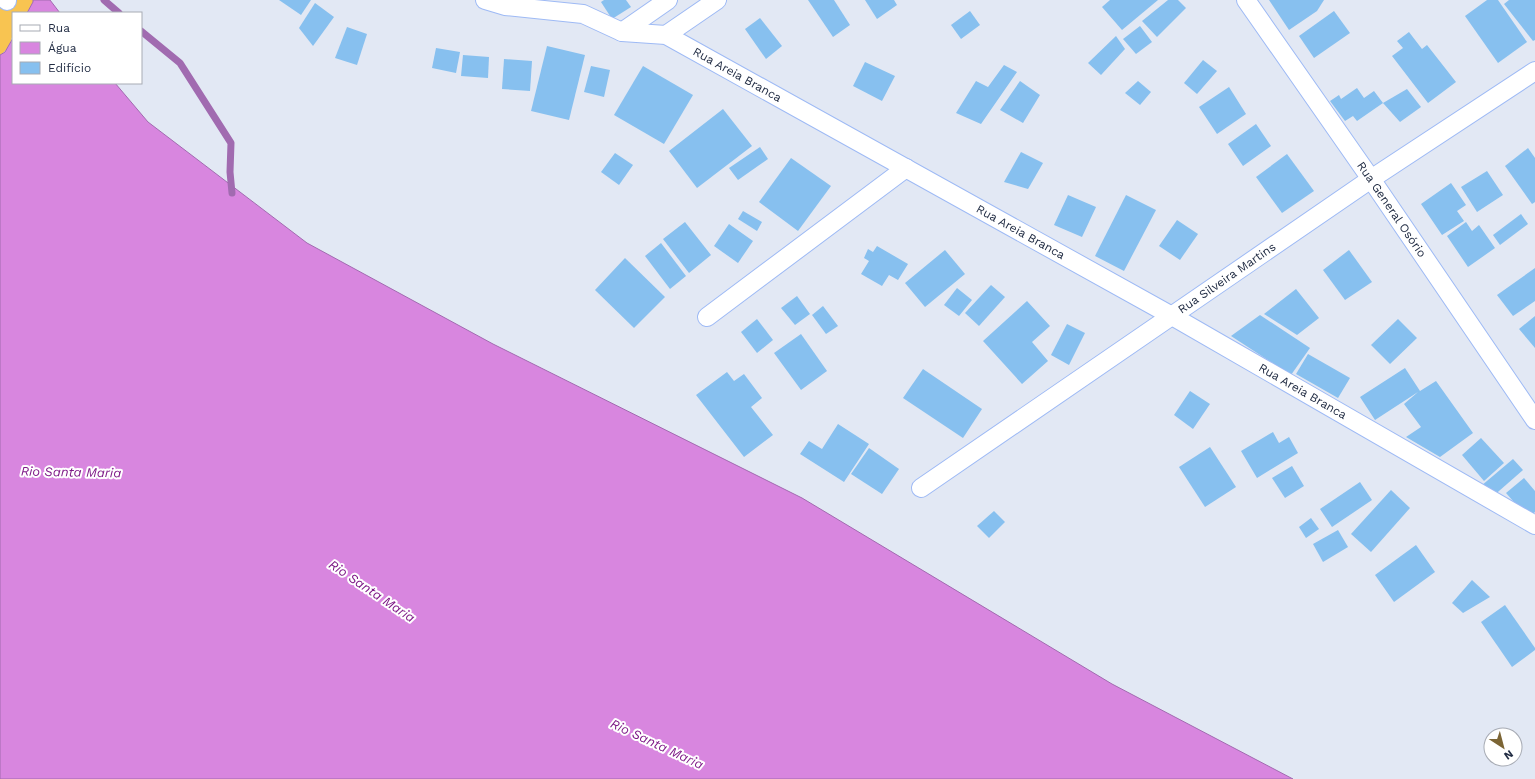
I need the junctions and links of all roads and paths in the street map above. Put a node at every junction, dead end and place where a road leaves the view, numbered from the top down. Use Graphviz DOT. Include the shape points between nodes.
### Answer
graph roads {
  1 [pos="485,0"];
  2 [pos="668,0"];
  3 [pos="717,0"];
  4 [pos="1246,0"];
  5 [pos="578,7"];
  6 [pos="622,32"];
  7 [pos="666,35"];
  8 [pos="1535,71"];
  9 [pos="906,168"];
  10 [pos="1371,179"];
  11 [pos="1172,316"];
  12 [pos="707,318"];
  13 [pos="1535,420"];
  14 [pos="921,488"];
  15 [pos="1535,525"];
  1 -- 5 [label="street, Rua Areia Branca" via="506,6"];
  2 -- 6 [label="street"];
  3 -- 7 [label="street"];
  4 -- 10 [label="street, Rua General Osório"];
  5 -- 6 [label="street, Rua Areia Branca"];
  6 -- 7 [label="street, Rua Areia Branca"];
  7 -- 9 [label="street, Rua Areia Branca"];
  8 -- 10 [label="street, Rua Silveira Martins"];
  9 -- 11 [label="street, Rua Areia Branca"];
  9 -- 12 [label="street"];
  10 -- 11 [label="street, Rua Silveira Martins"];
  10 -- 13 [label="street, Rua General Osório"];
  11 -- 14 [label="street, Rua Silveira Martins"];
  11 -- 15 [label="street, Rua Areia Branca"];
}
